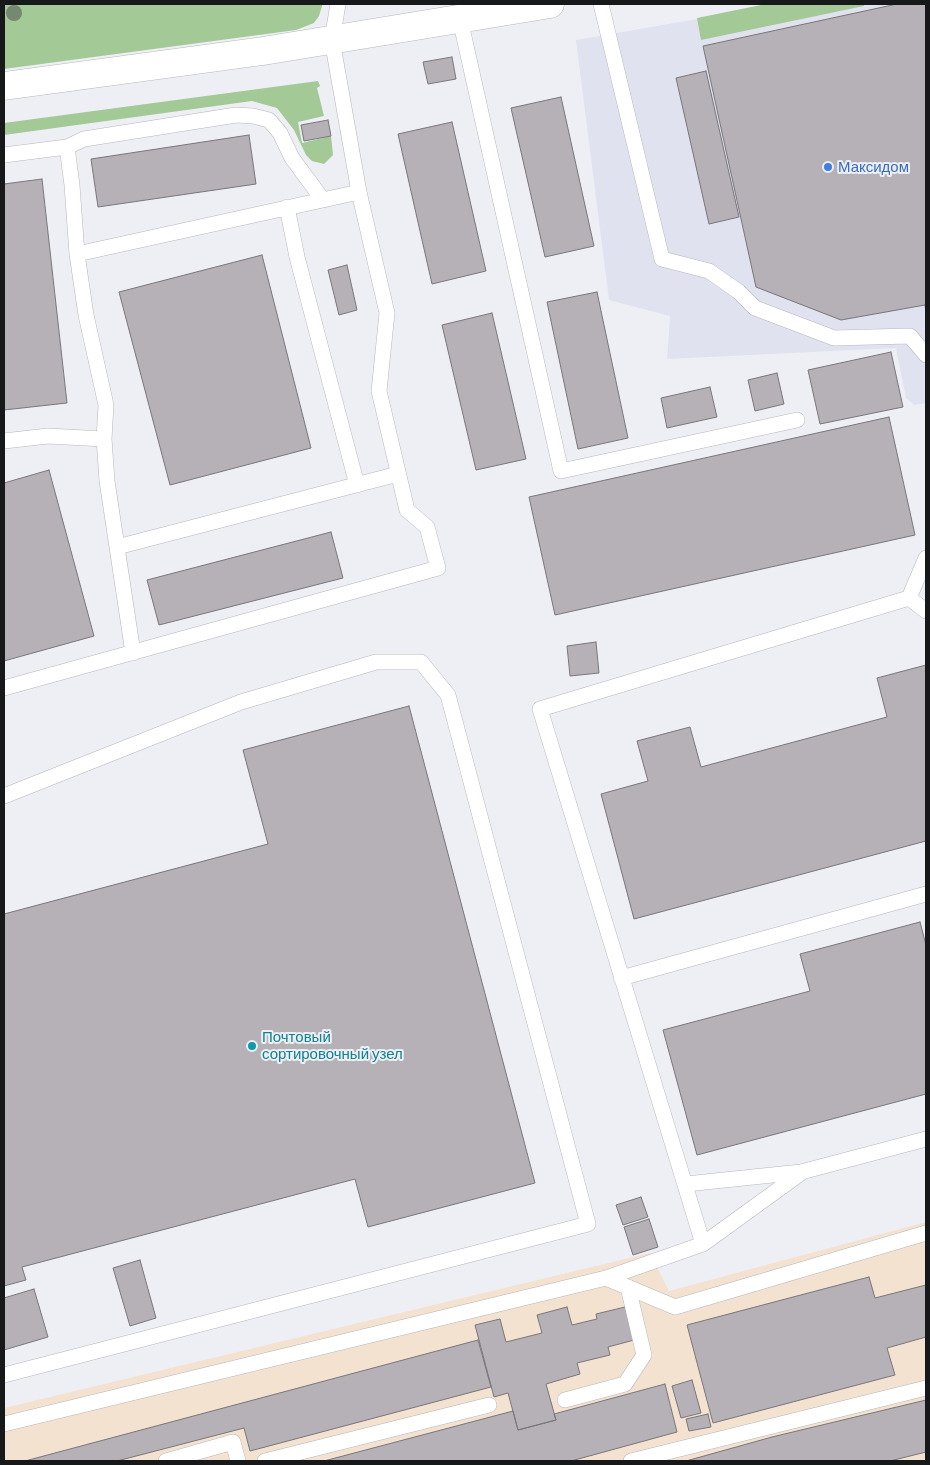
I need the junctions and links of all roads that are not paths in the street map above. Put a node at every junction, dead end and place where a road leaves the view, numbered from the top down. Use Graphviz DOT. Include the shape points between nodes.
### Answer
graph roads {
  1 [pos="338,4"];
  2 [pos="550,4"];
  3 [pos="601,4"];
  4 [pos="460,19"];
  5 [pos="332,40"];
  6 [pos="4,86"];
  7 [pos="67,147"];
  8 [pos="4,155"];
  9 [pos="359,192"];
  10 [pos="322,200"];
  11 [pos="287,207"];
  12 [pos="77,254"];
  13 [pos="926,355"];
  14 [pos="798,420"];
  15 [pos="104,439"];
  16 [pos="4,441"];
  17 [pos="398,474"];
  18 [pos="358,485"];
  19 [pos="117,547"];
  20 [pos="926,558"];
  21 [pos="909,598"];
  22 [pos="926,611"];
  23 [pos="133,653"];
  24 [pos="4,688"];
  25 [pos="4,796"];
  26 [pos="926,894"];
  27 [pos="621,978"];
  28 [pos="926,1139"];
  29 [pos="801,1172"];
  30 [pos="686,1184"];
  31 [pos="926,1233"];
  32 [pos="703,1244"];
  33 [pos="606,1278"];
  34 [pos="628,1287"];
  35 [pos="4,1375"];
  36 [pos="926,1388"];
  37 [pos="565,1400"];
  38 [pos="490,1405"];
  39 [pos="4,1424"];
  40 [pos="166,1461"];
  41 [pos="238,1461"];
  42 [pos="265,1461"];
  43 [pos="631,1461"];
  1 -- 5 [label="lane"];
  2 -- 4 [label="street"];
  3 -- 13 [label="lane" via="662,259 709,271 755,308 834,338 910,336"];
  4 -- 5 [label="street"];
  4 -- 14 [label="lane" via="561,471"];
  5 -- 6 [label="street"];
  5 -- 9 [label="lane"];
  7 -- 8 [label="lane"];
  7 -- 10 [label="lane" via="84,139 253,116 269,120 280,133 292,158"];
  7 -- 12 [label="lane"];
  9 -- 10 [label="lane"];
  9 -- 17 [label="lane" via="387,314 379,391"];
  10 -- 11 [label="lane"];
  11 -- 12 [label="lane"];
  11 -- 18 [label="lane"];
  12 -- 15 [label="lane" via="86,315 106,405"];
  15 -- 16 [label="lane" via="48,436"];
  15 -- 19 [label="lane"];
  17 -- 18 [label="lane"];
  17 -- 23 [label="lane" via="406,510 427,527 438,568"];
  18 -- 19 [label="lane"];
  19 -- 23 [label="lane"];
  20 -- 21 [label="lane"];
  21 -- 22 [label="lane"];
  21 -- 27 [label="lane" via="540,709"];
  23 -- 24 [label="lane"];
  25 -- 35 [label="lane" via="240,702 376,662 421,662 448,695 588,1224"];
  26 -- 27 [label="lane"];
  27 -- 30 [label="lane"];
  28 -- 29 [label="lane"];
  29 -- 30 [label="lane"];
  29 -- 32 [label="lane"];
  30 -- 32 [label="lane"];
  31 -- 34 [label="lane" via="675,1307"];
  32 -- 33 [label="lane"];
  33 -- 34 [label="lane"];
  33 -- 39 [label="lane"];
  34 -- 37 [label="lane" via="644,1355 625,1384"];
  36 -- 43 [label="lane"];
  38 -- 42 [label="lane"];
  40 -- 41 [label="lane" via="233,1442"];
}
